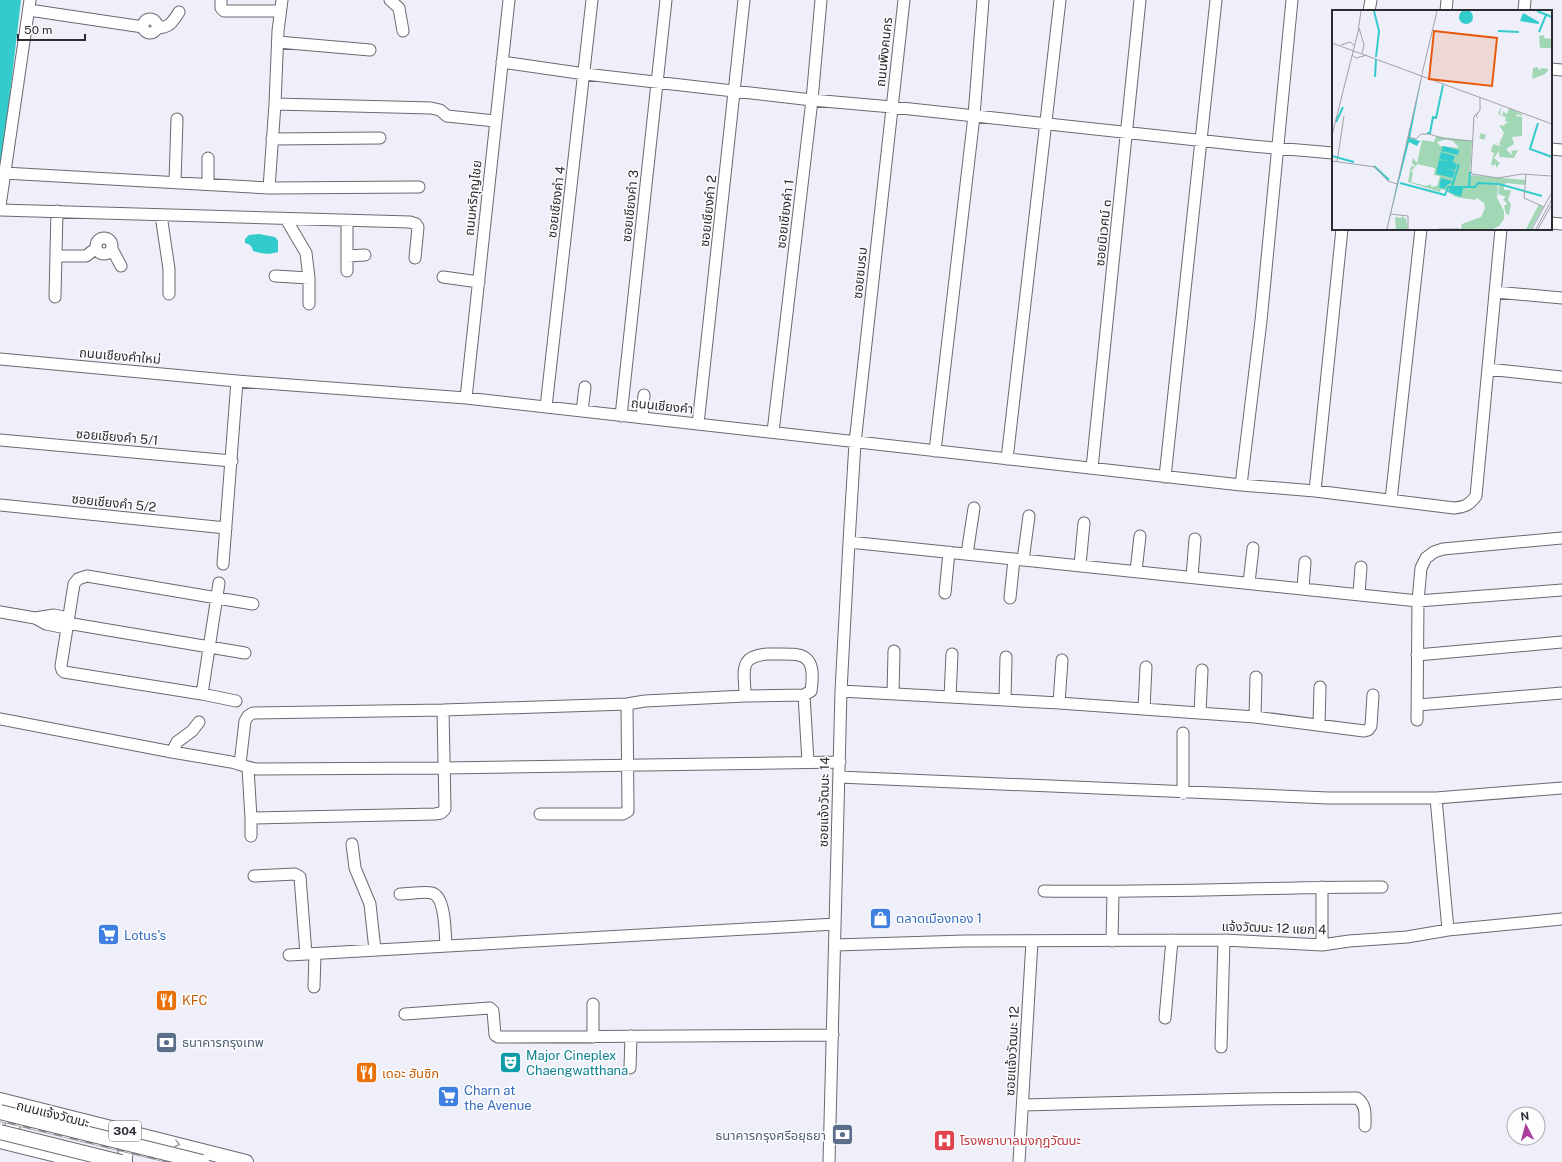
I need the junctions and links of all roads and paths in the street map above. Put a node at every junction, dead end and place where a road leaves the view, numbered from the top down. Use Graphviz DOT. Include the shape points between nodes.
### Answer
graph roads {
  1 [pos="221,0"];
  2 [pos="390,0"];
  3 [pos="509,0"];
  4 [pos="592,0"];
  5 [pos="666,0"];
  6 [pos="744,0"];
  7 [pos="821,0"];
  8 [pos="904,0"];
  9 [pos="983,0"];
  10 [pos="1060,0"];
  11 [pos="1140,0"];
  12 [pos="1216,0"];
  13 [pos="1292,0"];
  14 [pos="1370,0"];
  15 [pos="1447,0"];
  16 [pos="1525,0"];
  17 [pos="29,5"];
  18 [pos="281,5"];
  19 [pos="1369,10"];
  20 [pos="1446,10"];
  21 [pos="1524,10"];
  22 [pos="179,12"];
  23 [pos="403,31"];
  24 [pos="278,42"];
  25 [pos="370,50"];
  26 [pos="502,62"];
  27 [pos="1552,69"];
  28 [pos="1562,70"];
  29 [pos="585,74"];
  30 [pos="658,82"];
  31 [pos="735,91"];
  32 [pos="812,100"];
  33 [pos="275,104"];
  34 [pos="892,107"];
  35 [pos="974,116"];
  36 [pos="177,119"];
  37 [pos="495,121"];
  38 [pos="1046,123"];
  39 [pos="1128,132"];
  40 [pos="380,138"];
  41 [pos="272,139"];
  42 [pos="1202,140"];
  43 [pos="1278,148"];
  44 [pos="1552,149"];
  45 [pos="1562,150"];
  46 [pos="1332,153"];
  47 [pos="208,158"];
  48 [pos="4,173"];
  49 [pos="175,182"];
  50 [pos="208,184"];
  51 [pos="419,187"];
  52 [pos="268,188"];
  53 [pos="0,206"];
  54 [pos="0,210"];
  55 [pos="57,211"];
  56 [pos="161,215"];
  57 [pos="286,219"];
  58 [pos="347,221"];
  59 [pos="1552,223"];
  60 [pos="1562,224"];
  61 [pos="1342,230"];
  62 [pos="1421,230"];
  63 [pos="1501,230"];
  64 [pos="365,255"];
  65 [pos="57,256"];
  66 [pos="347,256"];
  67 [pos="415,258"];
  68 [pos="121,266"];
  69 [pos="347,271"];
  70 [pos="275,276"];
  71 [pos="443,277"];
  72 [pos="309,278"];
  73 [pos="479,282"];
  74 [pos="1495,292"];
  75 [pos="169,294"];
  76 [pos="55,297"];
  77 [pos="1562,298"];
  78 [pos="309,304"];
  79 [pos="0,359"];
  80 [pos="1488,369"];
  81 [pos="1562,377"];
  82 [pos="237,381"];
  83 [pos="585,387"];
  84 [pos="644,395"];
  85 [pos="466,398"];
  86 [pos="546,407"];
  87 [pos="582,411"];
  88 [pos="621,416"];
  89 [pos="642,418"];
  90 [pos="698,424"];
  91 [pos="773,432"];
  92 [pos="0,440"];
  93 [pos="855,443"];
  94 [pos="935,451"];
  95 [pos="1007,459"];
  96 [pos="232,461"];
  97 [pos="1092,468"];
  98 [pos="1165,477"];
  99 [pos="1241,485"];
  100 [pos="1315,491"];
  101 [pos="1391,500"];
  102 [pos="0,505"];
  103 [pos="974,508"];
  104 [pos="1029,516"];
  105 [pos="1084,523"];
  106 [pos="226,528"];
  107 [pos="1140,536"];
  108 [pos="1562,538"];
  109 [pos="1195,539"];
  110 [pos="848,542"];
  111 [pos="1252,548"];
  112 [pos="949,552"];
  113 [pos="967,554"];
  114 [pos="1018,559"];
  115 [pos="1305,562"];
  116 [pos="223,564"];
  117 [pos="1080,565"];
  118 [pos="1361,567"];
  119 [pos="1136,571"];
  120 [pos="1192,577"];
  121 [pos="219,583"];
  122 [pos="1249,583"];
  123 [pos="1303,588"];
  124 [pos="1562,590"];
  125 [pos="945,594"];
  126 [pos="1359,594"];
  127 [pos="217,598"];
  128 [pos="1010,598"];
  129 [pos="1418,601"];
  130 [pos="253,604"];
  131 [pos="0,612"];
  132 [pos="67,623"];
  133 [pos="1562,642"];
  134 [pos="209,647"];
  135 [pos="894,651"];
  136 [pos="245,652"];
  137 [pos="952,654"];
  138 [pos="1418,655"];
  139 [pos="1006,657"];
  140 [pos="1062,660"];
  141 [pos="1146,667"];
  142 [pos="1202,670"];
  143 [pos="1256,677"];
  144 [pos="1320,687"];
  145 [pos="841,691"];
  146 [pos="1562,692"];
  147 [pos="202,694"];
  148 [pos="893,694"];
  149 [pos="1373,694"];
  150 [pos="804,695"];
  151 [pos="745,696"];
  152 [pos="950,697"];
  153 [pos="1005,700"];
  154 [pos="236,701"];
  155 [pos="1059,703"];
  156 [pos="627,704"];
  157 [pos="1418,705"];
  158 [pos="1144,709"];
  159 [pos="443,710"];
  160 [pos="1200,713"];
  161 [pos="1254,717"];
  162 [pos="0,719"];
  163 [pos="1417,720"];
  164 [pos="199,722"];
  165 [pos="1319,724"];
  166 [pos="1183,733"];
  167 [pos="172,752"];
  168 [pos="808,762"];
  169 [pos="840,762"];
  170 [pos="628,765"];
  171 [pos="244,766"];
  172 [pos="444,768"];
  173 [pos="839,777"];
  174 [pos="1562,788"];
  175 [pos="1183,793"];
  176 [pos="1436,798"];
  177 [pos="540,814"];
  178 [pos="251,818"];
  179 [pos="251,836"];
  180 [pos="352,844"];
  181 [pos="254,876"];
  182 [pos="1322,887"];
  183 [pos="1382,887"];
  184 [pos="1044,891"];
  185 [pos="1113,892"];
  186 [pos="400,894"];
  187 [pos="1562,919"];
  188 [pos="835,924"];
  189 [pos="1448,930"];
  190 [pos="1172,940"];
  191 [pos="1224,940"];
  192 [pos="1032,941"];
  193 [pos="1112,941"];
  194 [pos="835,945"];
  195 [pos="1322,945"];
  196 [pos="446,946"];
  197 [pos="375,950"];
  198 [pos="311,954"];
  199 [pos="289,955"];
  200 [pos="314,987"];
  201 [pos="593,1004"];
  202 [pos="405,1014"];
  203 [pos="1165,1018"];
  204 [pos="833,1035"];
  205 [pos="631,1036"];
  206 [pos="593,1037"];
  207 [pos="1221,1047"];
  208 [pos="630,1068"];
  209 [pos="1,1105"];
  210 [pos="1023,1105"];
  211 [pos="1365,1126"];
  212 [pos="0,1132"];
  213 [pos="0,1137"];
  214 [pos="156,1139"];
  215 [pos="0,1141"];
  216 [pos="85,1162"];
  217 [pos="121,1162"];
  218 [pos="125,1162"];
  219 [pos="202,1162"];
  220 [pos="246,1162"];
  221 [pos="829,1162"];
  222 [pos="1019,1162"];
  1 -- 18 [label="street" via="221,8 224,11"];
  2 -- 23 [label="street" via="399,8"];
  3 -- 26 [label="street, ถนนหริภุญไชย"];
  4 -- 29 [label="street, ซอยเชียงคำ 4"];
  5 -- 30 [label="street, ซอยเชียงคำ 3"];
  6 -- 31 [label="street, ซอยเชียงคำ 2"];
  7 -- 32 [label="street, ซอยเชียงคำ 1"];
  8 -- 34 [label="street, ถนนพิงคนคร"];
  9 -- 35 [label="street"];
  10 -- 38 [label="street"];
  11 -- 39 [label="street, ซอยนิเวศน์ ๓"];
  12 -- 42 [label="street"];
  13 -- 43 [label="street"];
  14 -- 19 [label="street"];
  15 -- 20 [label="street"];
  16 -- 21 [label="street"];
  17 -- 22 [label="street" via="143,27 151,33 157,28 168,26"];
  17 -- 48 [label="street"];
  18 -- 24 [label="street"];
  24 -- 25 [label="street"];
  24 -- 33 [label="street"];
  26 -- 29 [label="street"];
  26 -- 37 [label="street, ถนนหริภุญไชย"];
  27 -- 28 [label="street"];
  29 -- 30 [label="street"];
  29 -- 86 [label="street, ซอยเชียงคำ 4"];
  30 -- 31 [label="street"];
  30 -- 88 [label="street, ซอยเชียงคำ 3"];
  31 -- 32 [label="street"];
  31 -- 90 [label="street, ซอยเชียงคำ 2"];
  32 -- 34 [label="street"];
  32 -- 91 [label="street, ซอยเชียงคำ 1"];
  33 -- 37 [label="street" via="431,108 440,110 447,116"];
  33 -- 41 [label="street"];
  34 -- 35 [label="street"];
  34 -- 93 [label="street, ซอยชมรม"];
  35 -- 38 [label="street"];
  35 -- 94 [label="street"];
  36 -- 49 [label="street"];
  37 -- 73 [label="street, ถนนหริภุญไชย"];
  38 -- 39 [label="street"];
  38 -- 95 [label="street"];
  39 -- 42 [label="street"];
  39 -- 97 [label="street, ซอยนิเวศน์ ๓"];
  40 -- 41 [label="street"];
  41 -- 52 [label="street"];
  42 -- 43 [label="street"];
  42 -- 98 [label="street"];
  43 -- 46 [label="street"];
  43 -- 99 [label="street"];
  44 -- 45 [label="street"];
  47 -- 50 [label="street"];
  48 -- 49 [label="street"];
  48 -- 53 [label="street"];
  49 -- 50 [label="street"];
  50 -- 52 [label="street"];
  51 -- 52 [label="street"];
  54 -- 55 [label="street"];
  55 -- 56 [label="street"];
  55 -- 65 [label="street"];
  56 -- 57 [label="street"];
  56 -- 75 [label="street" via="169,269"];
  57 -- 58 [label="street"];
  57 -- 72 [label="street" via="306,253"];
  58 -- 66 [label="street"];
  58 -- 67 [label="street" via="416,224 418,232"];
  59 -- 60 [label="street"];
  61 -- 100 [label="street"];
  62 -- 101 [label="street"];
  63 -- 74 [label="street, ถนนเชียงคำ"];
  64 -- 66 [label="street"];
  65 -- 68 [label="street" via="86,256 95,249 95,243 106,238 111,241 112,249"];
  65 -- 76 [label="street"];
  66 -- 69 [label="street"];
  70 -- 72 [label="street"];
  71 -- 73 [label="street"];
  72 -- 78 [label="street"];
  73 -- 85 [label="street, ถนนหริภุญไชย"];
  74 -- 77 [label="street"];
  74 -- 80 [label="street, ถนนเชียงคำ"];
  79 -- 82 [label="street, ถนนเชียงคำใหม่"];
  80 -- 81 [label="street"];
  80 -- 101 [label="street, ถนนเชียงคำ" via="1476,496 1465,507 1454,508"];
  82 -- 85 [label="street, ถนนเชียงคำใหม่"];
  82 -- 96 [label="street"];
  83 -- 87 [label="street"];
  84 -- 89 [label="street"];
  85 -- 86 [label="street, ถนนเชียงคำ"];
  86 -- 87 [label="street, ถนนเชียงคำ"];
  87 -- 88 [label="street, ถนนเชียงคำ"];
  88 -- 89 [label="street, ถนนเชียงคำ"];
  89 -- 90 [label="street, ถนนเชียงคำ"];
  90 -- 91 [label="street, ถนนเชียงคำ"];
  91 -- 93 [label="street, ถนนเชียงคำ"];
  92 -- 96 [label="street, ซอยเชียงคำ 5/1"];
  93 -- 94 [label="street, ถนนเชียงคำ"];
  93 -- 110 [label="street, ซอยแจ้งวัฒนะ 14"];
  94 -- 95 [label="street, ถนนเชียงคำ"];
  95 -- 97 [label="street, ถนนเชียงคำ"];
  96 -- 106 [label="street"];
  97 -- 98 [label="street, ถนนเชียงคำ"];
  98 -- 99 [label="street, ถนนเชียงคำ"];
  99 -- 100 [label="street, ถนนเชียงคำ"];
  100 -- 101 [label="street, ถนนเชียงคำ"];
  102 -- 106 [label="street, ซอยเชียงคำ 5/2"];
  103 -- 113 [label="street"];
  104 -- 114 [label="street"];
  105 -- 117 [label="street"];
  106 -- 116 [label="street"];
  107 -- 119 [label="street"];
  108 -- 129 [label="street" via="1443,549 1434,552 1426,558 1422,568"];
  109 -- 120 [label="street"];
  110 -- 112 [label="street"];
  110 -- 145 [label="street, ซอยแจ้งวัฒนะ 14"];
  111 -- 122 [label="street"];
  112 -- 113 [label="street"];
  112 -- 125 [label="street"];
  113 -- 114 [label="street"];
  114 -- 117 [label="street"];
  114 -- 128 [label="street"];
  115 -- 123 [label="street"];
  117 -- 119 [label="street"];
  118 -- 126 [label="street"];
  119 -- 120 [label="street"];
  120 -- 122 [label="street"];
  121 -- 127 [label="street"];
  122 -- 123 [label="street"];
  123 -- 126 [label="street"];
  124 -- 129 [label="street"];
  126 -- 129 [label="street"];
  127 -- 130 [label="street"];
  127 -- 132 [label="street" via="87,576 78,579 74,584"];
  127 -- 134 [label="street"];
  129 -- 138 [label="street"];
  131 -- 132 [label="street" via="34,618 54,615"];
  132 -- 134 [label="street"];
  132 -- 147 [label="street" via="61,666 64,672"];
  133 -- 138 [label="street"];
  134 -- 136 [label="street"];
  134 -- 147 [label="street"];
  135 -- 148 [label="street"];
  137 -- 152 [label="street"];
  138 -- 157 [label="street"];
  139 -- 153 [label="street"];
  140 -- 155 [label="street"];
  141 -- 158 [label="street"];
  142 -- 160 [label="street"];
  143 -- 161 [label="street"];
  144 -- 165 [label="street"];
  145 -- 148 [label="street"];
  145 -- 169 [label="street, ซอยแจ้งวัฒนะ 14"];
  146 -- 157 [label="street"];
  147 -- 154 [label="street"];
  148 -- 152 [label="street"];
  149 -- 165 [label="street" via="1371,726 1368,730"];
  150 -- 151 [label="street"];
  150 -- 151 [label="street" via="811,691 812,665 809,661 800,655 768,654 752,656 746,661"];
  150 -- 168 [label="street"];
  151 -- 156 [label="street"];
  152 -- 153 [label="street"];
  153 -- 155 [label="street"];
  155 -- 158 [label="street"];
  156 -- 159 [label="street"];
  156 -- 170 [label="street"];
  157 -- 163 [label="street"];
  158 -- 160 [label="street"];
  159 -- 171 [label="street" via="253,713 245,721"];
  159 -- 172 [label="street"];
  160 -- 161 [label="street"];
  161 -- 165 [label="street"];
  162 -- 167 [label="street"];
  164 -- 167 [label="street" via="177,742"];
  166 -- 175 [label="street"];
  167 -- 171 [label="street"];
  168 -- 169 [label="street"];
  168 -- 170 [label="street"];
  169 -- 173 [label="street, ซอยแจ้งวัฒนะ 14"];
  170 -- 172 [label="street"];
  170 -- 177 [label="street" via="628,811"];
  171 -- 172 [label="street"];
  171 -- 178 [label="street"];
  172 -- 178 [label="street" via="445,810 441,813"];
  173 -- 175 [label="street"];
  173 -- 188 [label="street, ซอยแจ้งวัฒนะ 14"];
  174 -- 176 [label="street"];
  175 -- 176 [label="street" via="1328,798"];
  176 -- 189 [label="street"];
  178 -- 179 [label="street"];
  180 -- 197 [label="street" via="355,868 370,904"];
  181 -- 198 [label="street" via="295,874 300,877"];
  182 -- 183 [label="street"];
  182 -- 185 [label="street"];
  182 -- 195 [label="street"];
  184 -- 185 [label="street"];
  185 -- 193 [label="street"];
  186 -- 196 [label="street" via="432,893 438,896 442,902"];
  187 -- 189 [label="street, แจ้งวัฒนะ 12 แยก 4"];
  188 -- 194 [label="street, ซอยแจ้งวัฒนะ 14"];
  188 -- 196 [label="street"];
  189 -- 195 [label="street, แจ้งวัฒนะ 12 แยก 4" via="1407,937"];
  190 -- 191 [label="street, แจ้งวัฒนะ 12 แยก 4"];
  190 -- 193 [label="street, แจ้งวัฒนะ 12 แยก 4"];
  190 -- 203 [label="street"];
  191 -- 195 [label="street, แจ้งวัฒนะ 12 แยก 4"];
  191 -- 207 [label="street"];
  192 -- 193 [label="street, แจ้งวัฒนะ 12 แยก 4"];
  192 -- 194 [label="street, แจ้งวัฒนะ 12 แยก 4"];
  192 -- 210 [label="street, ซอยแจ้งวัฒนะ 12"];
  194 -- 204 [label="street, ซอยแจ้งวัฒนะ 14"];
  196 -- 197 [label="street"];
  197 -- 198 [label="street"];
  198 -- 199 [label="street"];
  198 -- 200 [label="street"];
  201 -- 206 [label="street"];
  202 -- 206 [label="street" via="490,1008 493,1011 495,1037"];
  204 -- 205 [label="street"];
  204 -- 221 [label="street, ซอยแจ้งวัฒนะ 14"];
  205 -- 206 [label="street"];
  205 -- 208 [label="street"];
  209 -- 213 [label="main road" via="14,1108 15,1118 7,1136"];
  209 -- 214 [label="main road, ถนนแจ้งวัฒนะ / 304"];
  209 -- 219 [label="main road, ถนนแจ้งวัฒนะ / 304, bridge"];
  210 -- 211 [label="street" via="1358,1098 1365,1109"];
  210 -- 222 [label="street, ซอยแจ้งวัฒนะ 12"];
  212 -- 217 [label="main road, 304, bridge"];
  214 -- 218 [label="main road" via="135,1140 125,1154"];
  214 -- 220 [label="main road, ถนนแจ้งวัฒนะ / 304, one-way"];
  215 -- 216 [label="main road"];
}
